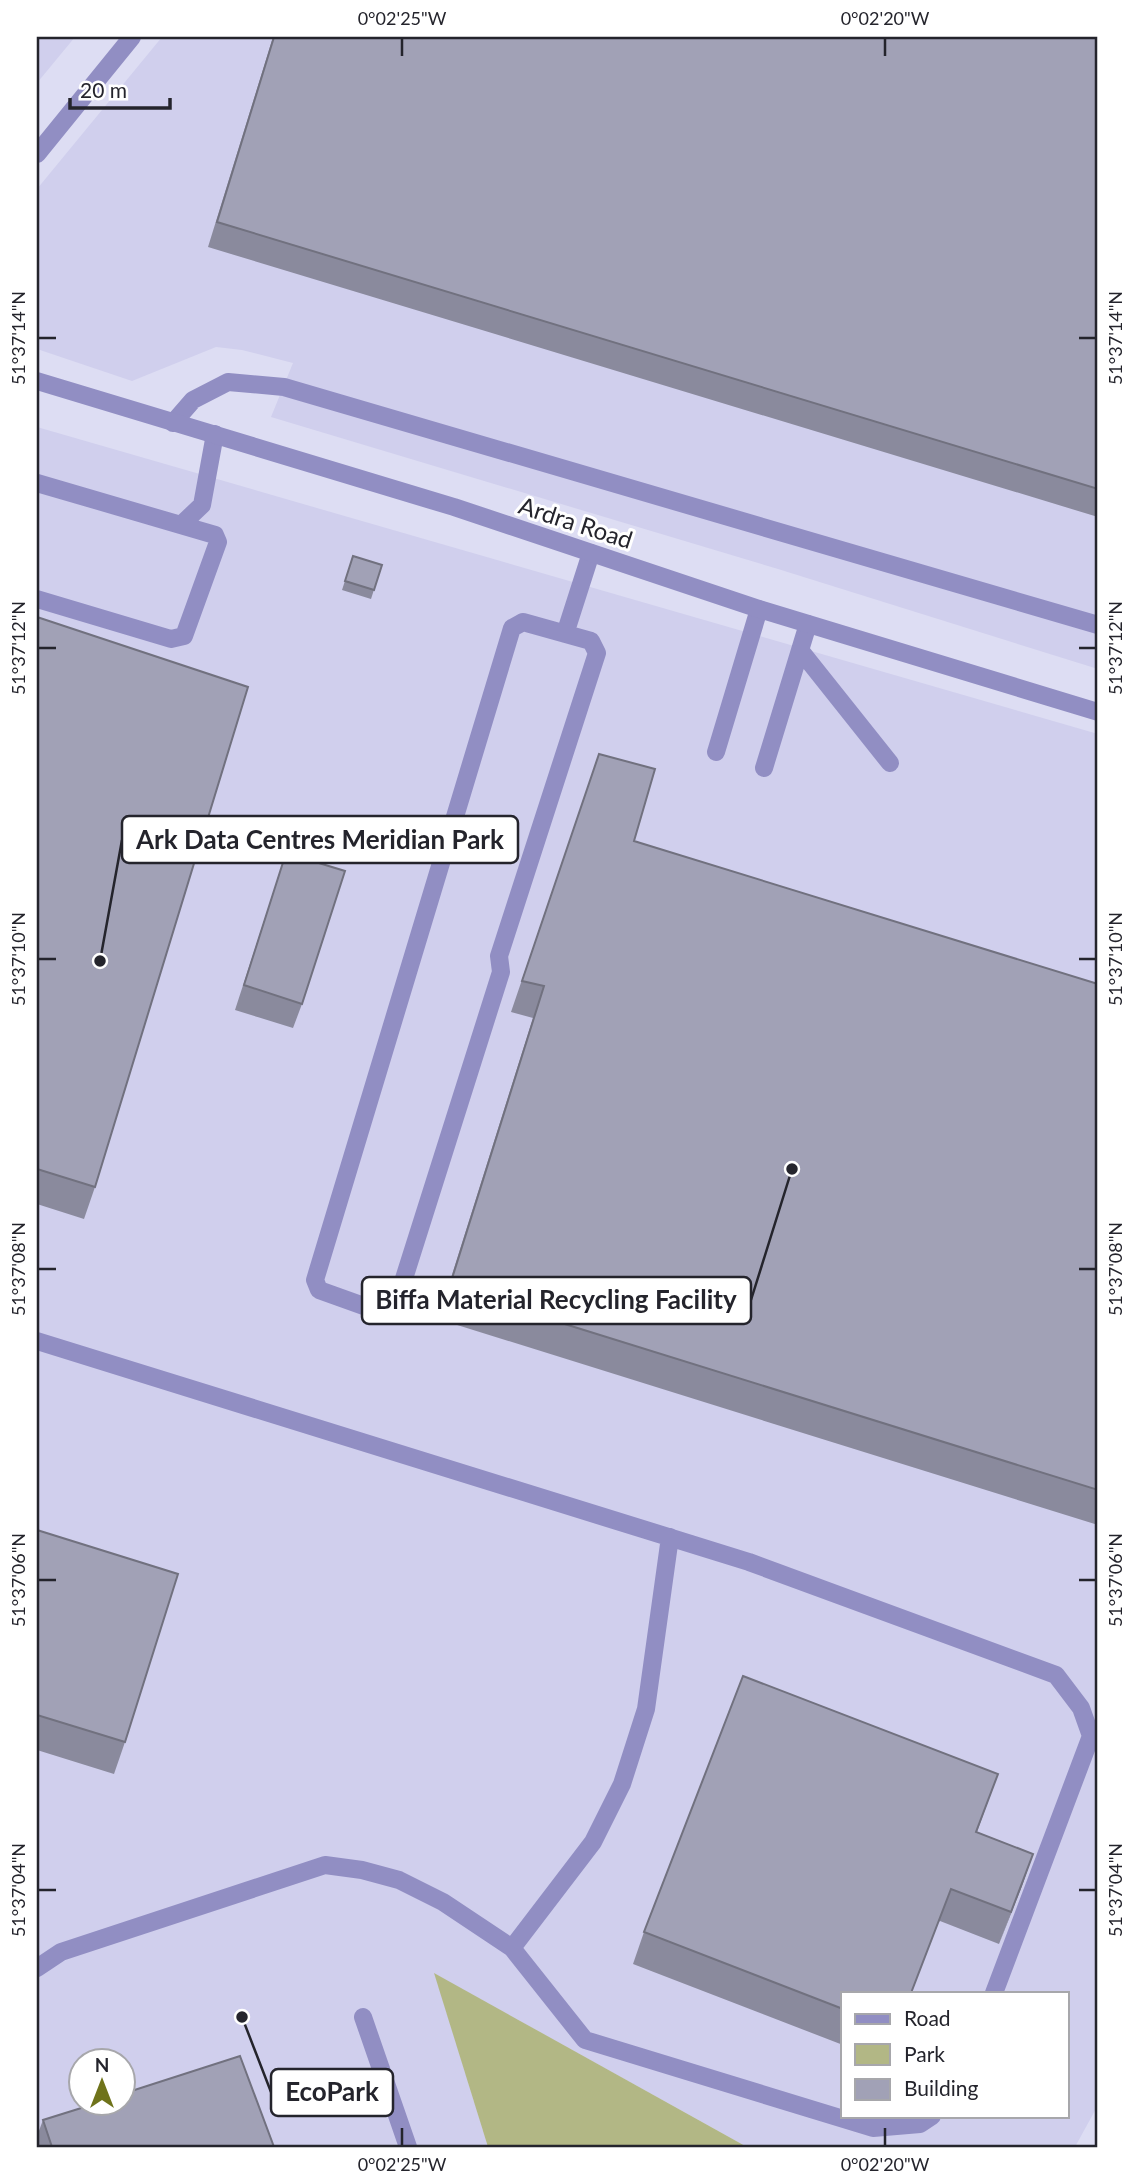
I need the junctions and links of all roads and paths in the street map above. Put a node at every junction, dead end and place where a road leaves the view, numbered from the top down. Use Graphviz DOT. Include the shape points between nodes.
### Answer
graph roads {
  1 [pos="132,37"];
  2 [pos="37,154"];
  3 [pos="37,381"];
  4 [pos="173,423"];
  5 [pos="215,434"];
  6 [pos="37,483"];
  7 [pos="181,525"];
  8 [pos="591,553"];
  9 [pos="37,599"];
  10 [pos="759,609"];
  11 [pos="808,624"];
  12 [pos="1098,625"];
  13 [pos="565,634"];
  14 [pos="800,650"];
  15 [pos="1098,712"];
  16 [pos="716,752"];
  17 [pos="890,763"];
  18 [pos="764,768"];
  19 [pos="37,1341"];
  20 [pos="670,1537"];
  21 [pos="512,1948"];
  22 [pos="37,1968"];
  23 [pos="994,1992"];
  24 [pos="363,2017"];
  25 [pos="929,2118"];
  26 [pos="408,2147"];
  1 -- 2 [label="street"];
  3 -- 4 [label="street, Ardra Road"];
  4 -- 5 [label="street, Ardra Road"];
  4 -- 12 [label="street" via="193,400 228,382 284,387"];
  5 -- 7 [label="street" via="202,505"];
  5 -- 8 [label="street, Ardra Road"];
  6 -- 7 [label="street"];
  7 -- 9 [label="street" via="215,535 218,542 184,636 171,639"];
  8 -- 10 [label="street, Ardra Road"];
  8 -- 13 [label="street"];
  10 -- 11 [label="street, Ardra Road"];
  10 -- 16 [label="street"];
  11 -- 14 [label="street"];
  11 -- 15 [label="street, Ardra Road"];
  13 -- 13 [label="street" via="523,622 512,628 315,1280 319,1290 386,1314 396,1307 501,972 499,956 597,653 591,642"];
  14 -- 17 [label="street"];
  14 -- 18 [label="street"];
  19 -- 20 [label="street"];
  20 -- 21 [label="street" via="646,1709 622,1784 593,1842"];
  20 -- 23 [label="street" via="1056,1675 1082,1708 1091,1736"];
  21 -- 22 [label="street" via="443,1902 399,1880 325,1866 61,1952"];
  21 -- 25 [label="street" via="585,2040 873,2128 920,2124"];
  24 -- 26 [label="street"];
}
